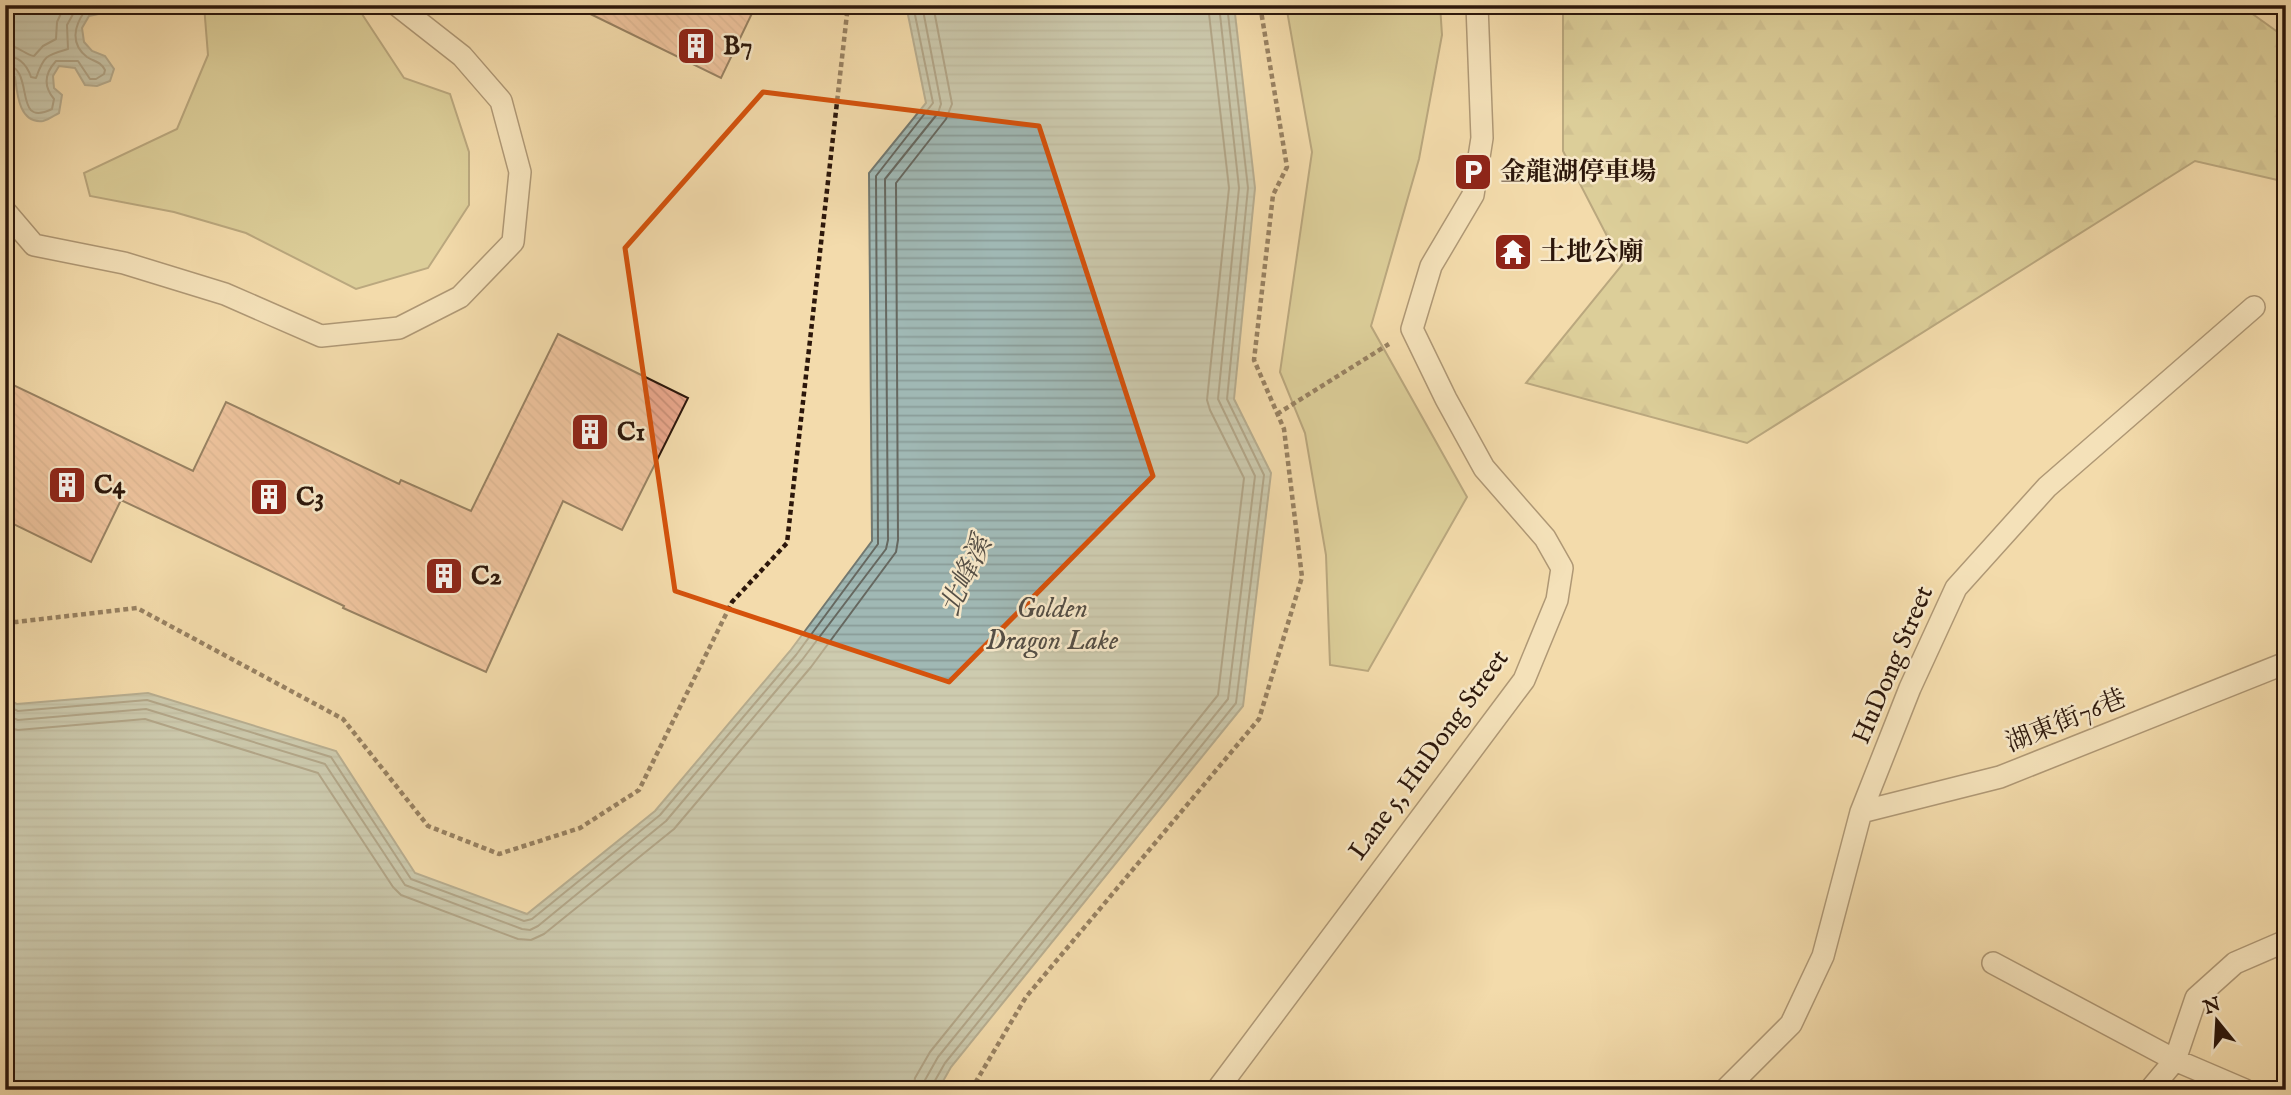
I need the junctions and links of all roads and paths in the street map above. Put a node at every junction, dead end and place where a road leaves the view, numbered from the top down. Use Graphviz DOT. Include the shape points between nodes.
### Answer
graph roads {
  1 [pos="397,5"];
  2 [pos="848,5"];
  3 [pos="1259,5"];
  4 [pos="1476,5"];
  5 [pos="5,211"];
  6 [pos="2254,307"];
  7 [pos="1412,329"];
  8 [pos="1277,414"];
  9 [pos="5,621"];
  10 [pos="2286,663"];
  11 [pos="1861,812"];
  12 [pos="2286,941"];
  13 [pos="1993,963"];
  14 [pos="2175,1060"];
  15 [pos="971,1090"];
  16 [pos="1217,1090"];
  17 [pos="1725,1090"];
  18 [pos="2150,1090"];
  19 [pos="2245,1090"];
  1 -- 5 [label="lane" via="462,56 501,101 520,172 513,242 460,297 399,328 321,337 212,290 124,263 34,245"];
  2 -- 9 [label="path" via="788,543 732,602 639,790 580,828 499,854 429,826 343,719 137,608"];
  3 -- 8 [label="path" via="1287,167 1273,195 1254,360"];
  4 -- 7 [label="lane" via="1482,138 1473,195 1431,266"];
  6 -- 11 [label="lane, HuDong Street" via="2047,487 1956,588"];
  7 -- 8 [label="path"];
  7 -- 16 [label="lane, Lane 5, HuDong Street" via="1484,468 1545,538 1562,568 1557,600 1524,680"];
  8 -- 15 [label="path" via="1284,429 1302,577 1259,719 1026,997"];
  10 -- 11 [label="lane, 湖東街76巷" via="2000,777"];
  11 -- 17 [label="lane, HuDong Street" via="1823,956 1791,1024"];
  12 -- 14 [label="lane" via="2235,964 2196,998"];
  13 -- 14 [label="lane"];
  14 -- 18 [label="lane"];
  14 -- 19 [label="lane"];
}
